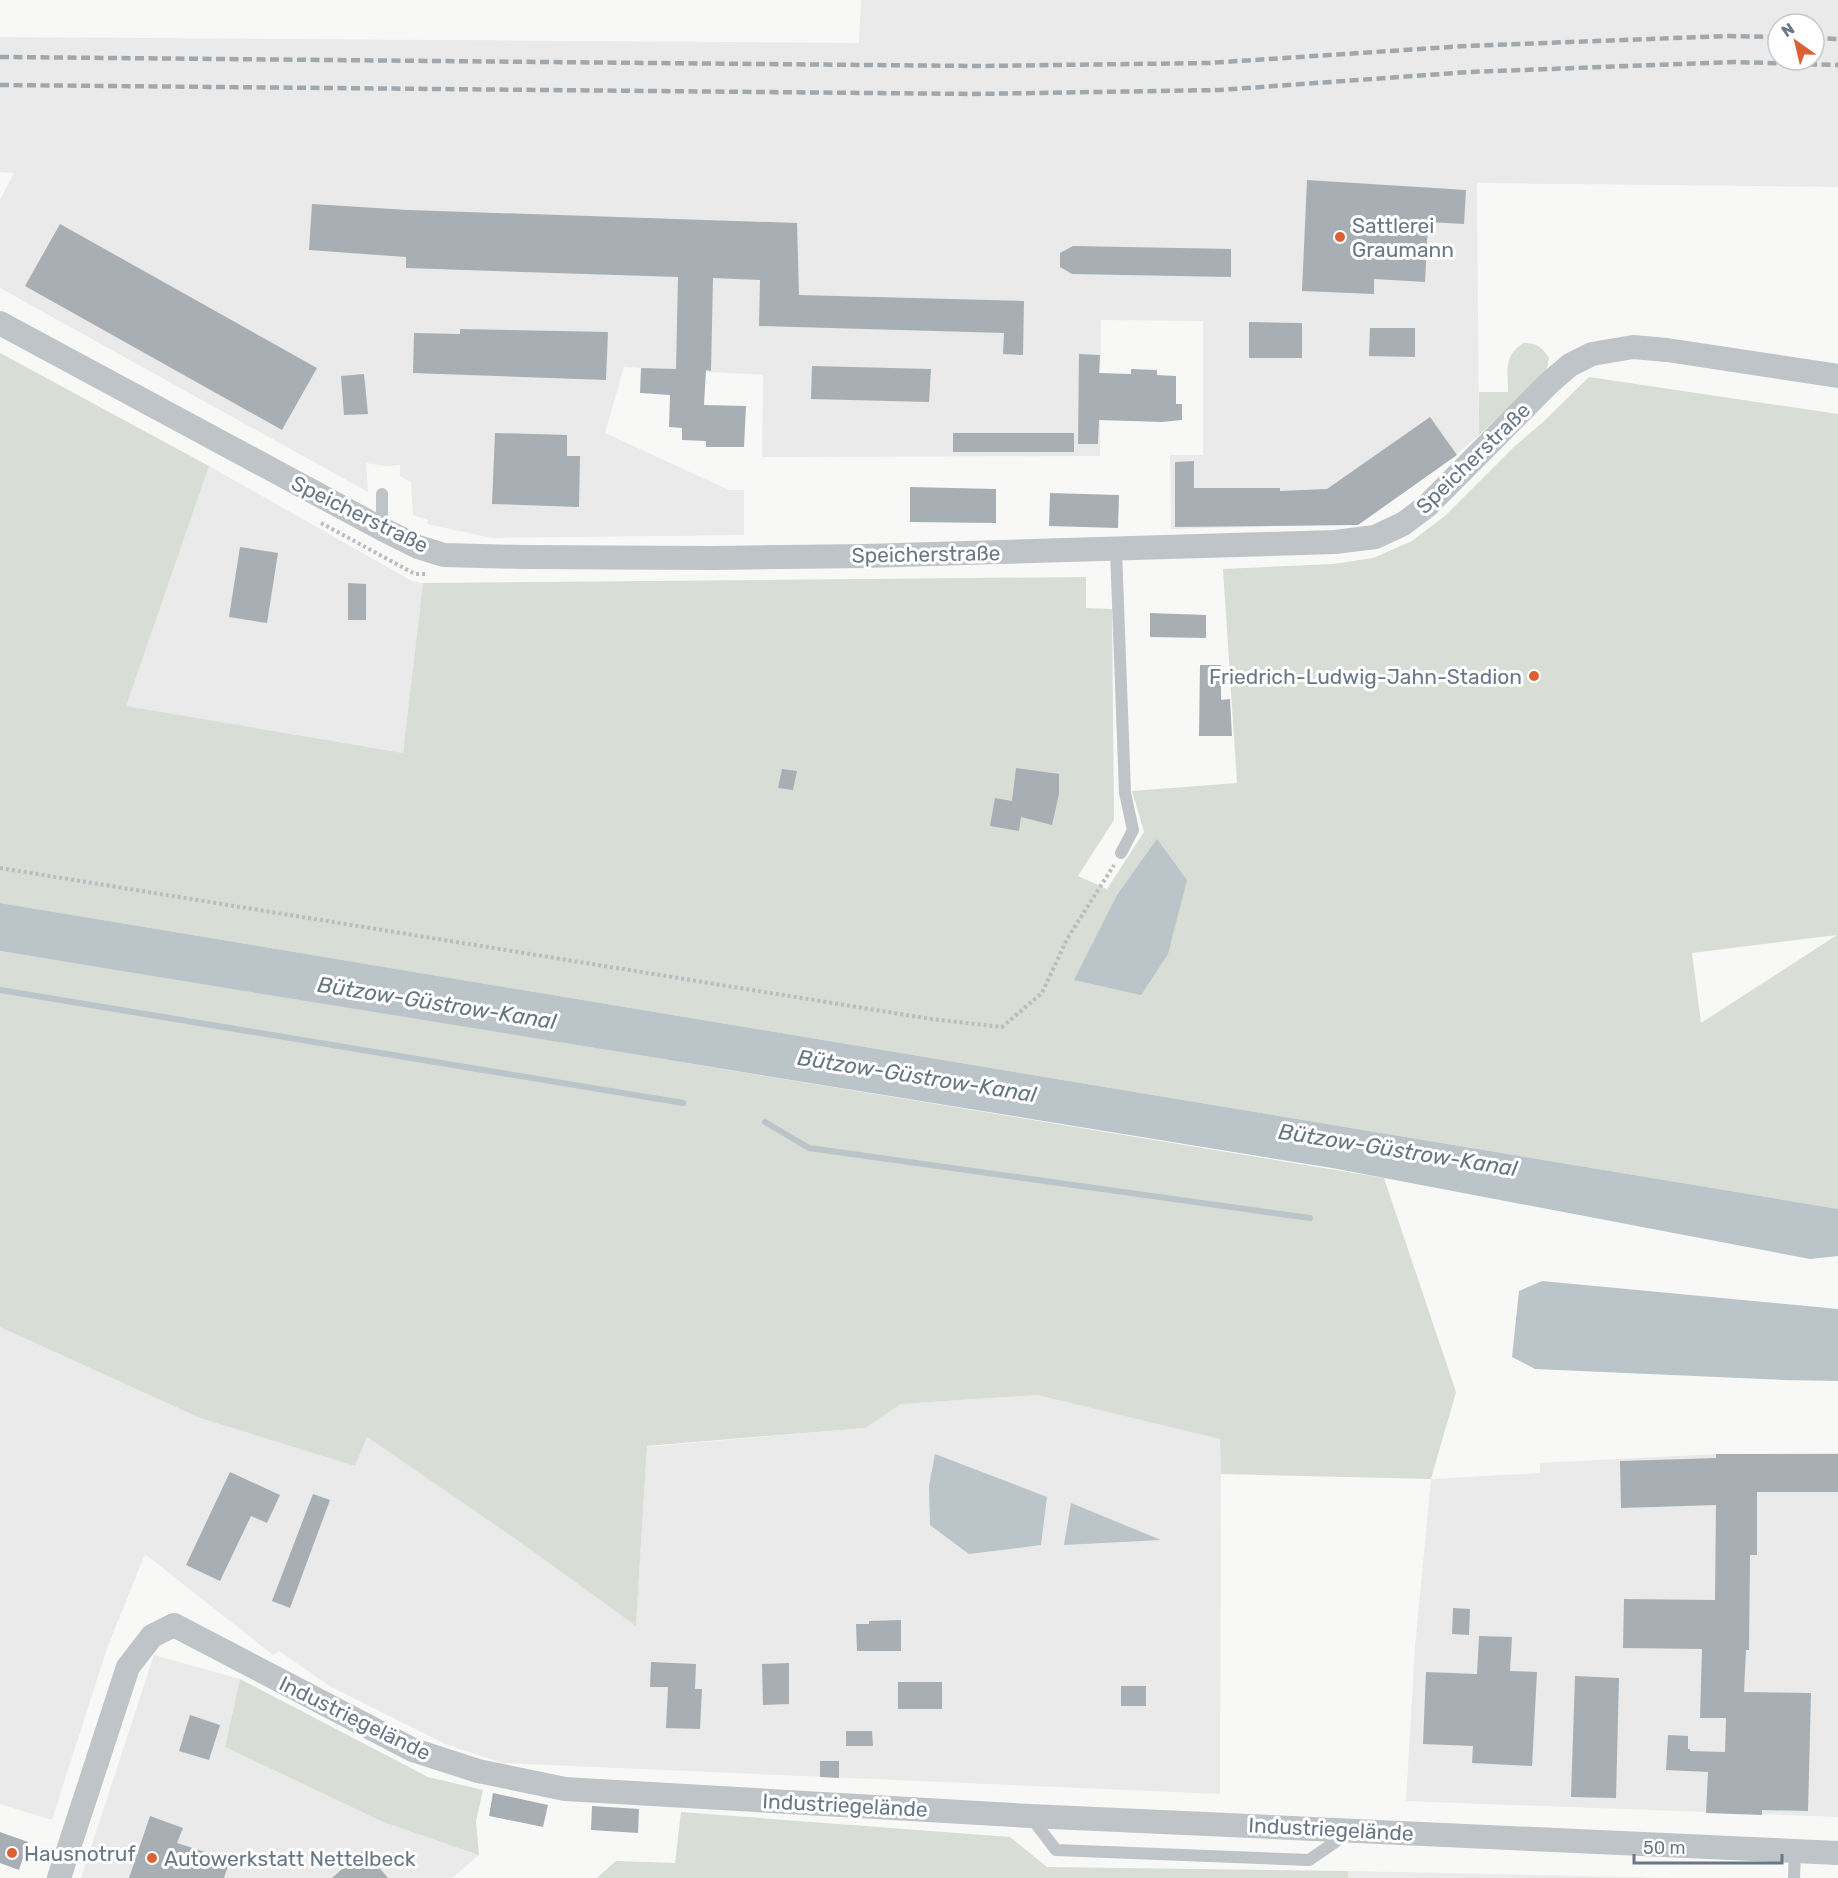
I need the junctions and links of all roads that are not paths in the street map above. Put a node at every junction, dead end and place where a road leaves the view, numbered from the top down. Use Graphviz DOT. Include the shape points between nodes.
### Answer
graph roads {
  1 [pos="0,323"];
  2 [pos="1838,376"];
  3 [pos="382,494"];
  4 [pos="382,529"];
  5 [pos="1116,550"];
  6 [pos="1121,853"];
  7 [pos="1030,1816"];
  8 [pos="1353,1830"];
  9 [pos="1795,1850"];
  10 [pos="1838,1853"];
  11 [pos="59,1878"];
  12 [pos="1794,1878"];
  1 -- 4 [label="street, Speicherstraße"];
  2 -- 5 [label="street, Speicherstraße" via="1667,350 1633,348 1592,354 1548,384 1428,506 1375,537"];
  3 -- 4 [label="lane"];
  4 -- 5 [label="street, Speicherstraße" via="444,555 741,558"];
  5 -- 6 [label="lane" via="1125,793 1133,830"];
  7 -- 8 [label="street, Industriegelände"];
  7 -- 8 [label="lane" via="1056,1850 1309,1860"];
  7 -- 11 [label="street, Industriegelände" via="609,1793 565,1789 478,1771 413,1750 174,1625 152,1636 128,1667"];
  8 -- 9 [label="street, Industriegelände"];
  9 -- 10 [label="street, Industriegelände"];
  9 -- 12 [label="lane"];
}
